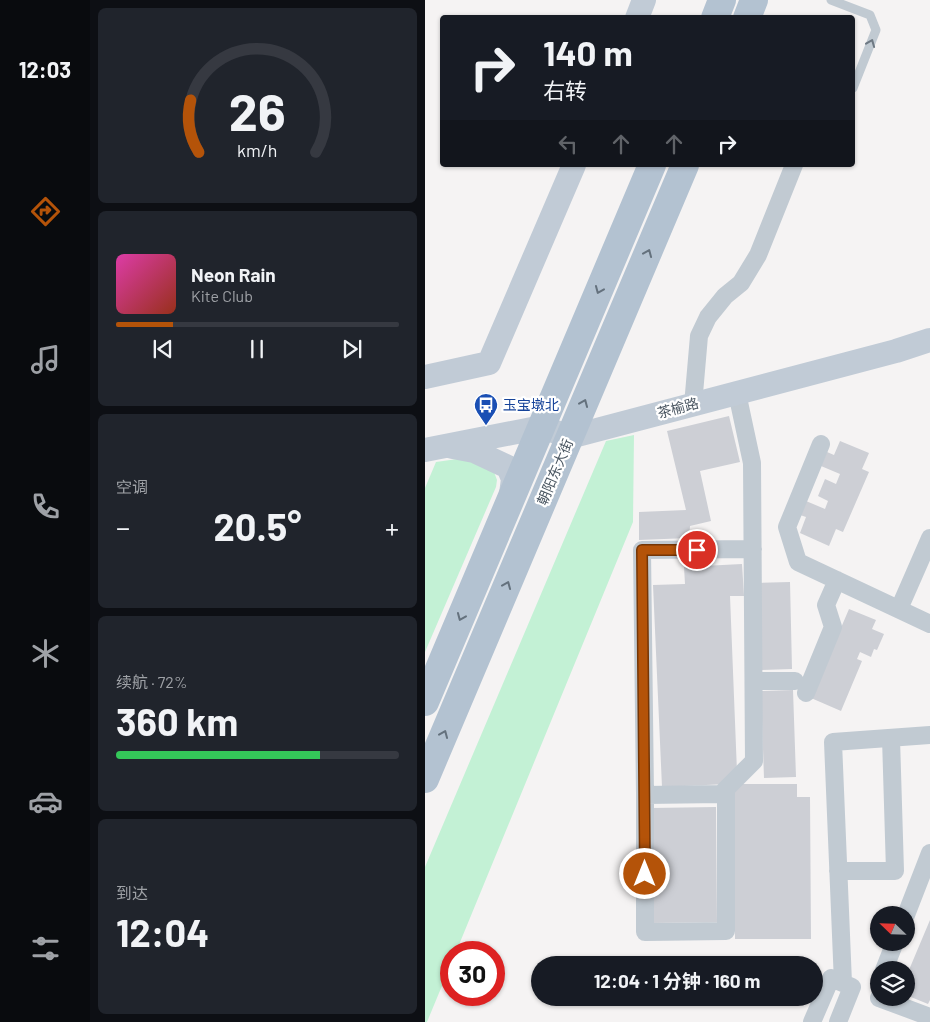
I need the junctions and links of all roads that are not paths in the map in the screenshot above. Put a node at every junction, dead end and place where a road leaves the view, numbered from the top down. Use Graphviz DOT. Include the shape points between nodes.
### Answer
graph roads {
  1 [pos="645,0"];
  2 [pos="722,0"];
  3 [pos="754,0"];
  4 [pos="831,0"];
  5 [pos="638,15"];
  6 [pos="716,15"];
  7 [pos="748,15"];
  8 [pos="855,83"];
  9 [pos="573,167"];
  10 [pos="652,167"];
  11 [pos="684,167"];
  12 [pos="793,167"];
  13 [pos="930,340"];
  14 [pos="425,377"];
  15 [pos="737,393"];
  16 [pos="693,405"];
  17 [pos="542,427"];
  18 [pos="570,437"];
  19 [pos="821,444"];
  20 [pos="434,448"];
  21 [pos="510,501"];
  22 [pos="930,538"];
  23 [pos="753,550"];
  24 [pos="837,580"];
  25 [pos="899,610"];
  26 [pos="930,624"];
  27 [pos="754,681"];
  28 [pos="425,702"];
  29 [pos="930,735"];
  30 [pos="891,738"];
  31 [pos="425,779"];
  32 [pos="726,789"];
  33 [pos="645,795"];
  34 [pos="930,853"];
  35 [pos="838,871"];
  36 [pos="895,871"];
  37 [pos="919,880"];
  38 [pos="909,906"];
  39 [pos="847,985"];
  40 [pos="870,992"];
  41 [pos="905,1006"];
  42 [pos="930,1017"];
  43 [pos="812,1022"];
  44 [pos="838,1022"];
  1 -- 5 [label="street"];
  2 -- 6 [label="main road"];
  3 -- 7 [label="main road"];
  8 -- 4 [label="lane, one-way" via="876,30 870,15"];
  9 -- 14 [label="street" via="489,363"];
  10 -- 17 [label="main road, one-way"];
  18 -- 11 [label="main road, 朝阳东大街, one-way"];
  12 -- 16 [label="street" via="758,255 741,283 708,317 699,336"];
  13 -- 15 [label="street, 茶榆路"];
  15 -- 16 [label="street, 茶榆路"];
  15 -- 23 [label="street" via="752,463"];
  16 -- 18 [label="street, 茶榆路"];
  17 -- 18 [label="street"];
  17 -- 20 [label="street"];
  17 -- 21 [label="main road"];
  31 -- 18 [label="main road, 朝阳东大街, one-way"];
  19 -- 24 [label="street" via="787,527 798,562"];
  20 -- 21 [label="street" via="461,447 508,467 513,479"];
  21 -- 28 [label="main road, one-way"];
  22 -- 25 [label="street"];
  23 -- 27 [label="street"];
  23 -- 33 [label="street" via="642,550"];
  24 -- 25 [label="street"];
  24 -- 27 [label="street" via="826,606 833,627 801,687"];
  25 -- 26 [label="street"];
  27 -- 32 [label="street" via="754,761"];
  29 -- 30 [label="street"];
  30 -- 35 [label="street" via="833,742"];
  30 -- 36 [label="street"];
  32 -- 33 [label="street" via="721,794"];
  32 -- 33 [label="street" via="726,931 645,932"];
  34 -- 37 [label="street"];
  35 -- 36 [label="street"];
  35 -- 39 [label="street"];
  36 -- 37 [label="street"];
  37 -- 38 [label="street"];
  39 -- 40 [label="street"];
  39 -- 43 [label="street" via="831,978"];
  39 -- 44 [label="street"];
  41 -- 42 [label="street"];
}
